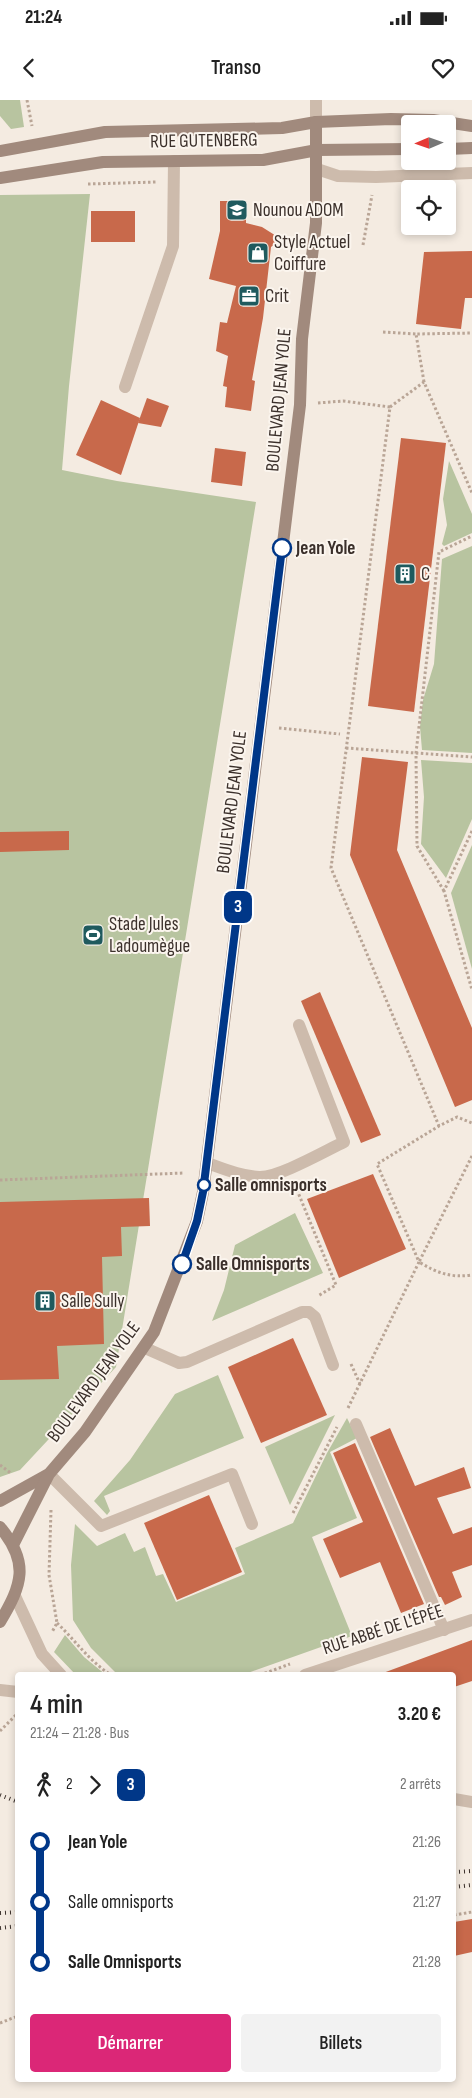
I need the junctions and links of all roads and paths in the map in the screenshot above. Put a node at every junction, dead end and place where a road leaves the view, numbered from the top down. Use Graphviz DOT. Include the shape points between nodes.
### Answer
graph roads {
  1 [pos="27,100"];
  2 [pos="316,100"];
  3 [pos="316,122"];
  4 [pos="472,126"];
  5 [pos="36,144"];
  6 [pos="456,148"];
  7 [pos="472,148"];
  8 [pos="401,149"];
  9 [pos="317,150"];
  10 [pos="0,151"];
  11 [pos="174,161"];
  12 [pos="317,169"];
  13 [pos="472,173"];
  14 [pos="0,178"];
  15 [pos="383,332"];
  16 [pos="472,333"];
  17 [pos="416,334"];
  18 [pos="424,382"];
  19 [pos="126,387"];
  20 [pos="300,405"];
  21 [pos="390,407"];
  22 [pos="472,493"];
  23 [pos="472,536"];
  24 [pos="260,726"];
  25 [pos="340,734"];
  26 [pos="346,748"];
  27 [pos="416,753"];
  28 [pos="472,757"];
  29 [pos="472,831"];
  30 [pos="444,891"];
  31 [pos="472,990"];
  32 [pos="299,1025"];
  33 [pos="472,1123"];
  34 [pos="439,1126"];
  35 [pos="472,1156"];
  36 [pos="207,1162"];
  37 [pos="288,1168"];
  38 [pos="184,1173"];
  39 [pos="0,1180"];
  40 [pos="419,1262"];
  41 [pos="472,1275"];
  42 [pos="302,1312"];
  43 [pos="145,1348"];
  44 [pos="333,1365"];
  45 [pos="344,1415"];
  46 [pos="340,1422"];
  47 [pos="356,1424"];
  48 [pos="49,1474"];
  49 [pos="37,1495"];
  50 [pos="0,1501"];
  51 [pos="293,1513"];
  52 [pos="252,1524"];
  53 [pos="0,1526"];
  54 [pos="12,1545"];
  55 [pos="16,1596"];
  56 [pos="472,1620"];
  57 [pos="0,1622"];
  58 [pos="444,1630"];
  59 [pos="293,1663"];
  60 [pos="58,1672"];
  61 [pos="106,1672"];
  62 [pos="268,1672"];
  63 [pos="314,1672"];
  64 [pos="0,1690"];
  65 [pos="15,1692"];
  66 [pos="15,1716"];
  67 [pos="0,1731"];
  68 [pos="456,1799"];
  69 [pos="472,1802"];
  70 [pos="472,1912"];
  71 [pos="456,1915"];
  72 [pos="15,2017"];
  73 [pos="0,2023"];
  1 -- 5 [label="path"];
  2 -- 3 [label="street"];
  3 -- 4 [label="main road, RUE GUTENBERG" via="433,120"];
  3 -- 5 [label="main road, RUE GUTENBERG" via="282,128 105,132"];
  3 -- 9 [label="main road, BOULEVARD JEAN YOLE"];
  5 -- 10 [label="main road, RUE GUTENBERG"];
  6 -- 7 [label="main road"];
  8 -- 9 [label="main road, RUE GUTENBERG"];
  9 -- 11 [label="main road, RUE GUTENBERG" via="263,160"];
  9 -- 12 [label="main road, BOULEVARD JEAN YOLE"];
  11 -- 14 [label="main road, RUE GUTENBERG" via="103,162"];
  11 -- 19 [label="street" via="173,246"];
  12 -- 13 [label="street" via="338,176"];
  12 -- 20 [label="main road, BOULEVARD JEAN YOLE" via="316,223 302,339"];
  15 -- 17 [label="path"];
  16 -- 17 [label="path"];
  17 -- 18 [label="path"];
  18 -- 21 [label="path"];
  18 -- 22 [label="path"];
  20 -- 21 [label="path" via="343,401"];
  20 -- 24 [label="main road, BOULEVARD JEAN YOLE"];
  21 -- 26 [label="path"];
  23 -- 27 [label="path" via="439,552"];
  24 -- 25 [label="path"];
  24 -- 36 [label="main road, BOULEVARD JEAN YOLE"];
  26 -- 27 [label="path"];
  26 -- 34 [label="path" via="331,868"];
  27 -- 28 [label="path"];
  27 -- 30 [label="path" via="417,846"];
  29 -- 30 [label="path"];
  30 -- 31 [label="path"];
  32 -- 37 [label="street" via="344,1142"];
  33 -- 34 [label="path" via="457,1117"];
  34 -- 40 [label="path" via="377,1164"];
  35 -- 40 [label="path"];
  36 -- 37 [label="street" via="236,1174 261,1177"];
  36 -- 43 [label="main road, BOULEVARD JEAN YOLE" via="195,1227"];
  37 -- 42 [label="path" via="336,1286 317,1297"];
  38 -- 39 [label="path"];
  40 -- 41 [label="path" via="447,1275"];
  40 -- 45 [label="path"];
  42 -- 43 [label="street" via="187,1362 174,1361"];
  42 -- 44 [label="street" via="310,1312 315,1317"];
  43 -- 48 [label="main road, BOULEVARD JEAN YOLE" via="85,1432"];
  46 -- 51 [label="path"];
  47 -- 58 [label="street"];
  48 -- 49 [label="main road, BOULEVARD JEAN YOLE"];
  48 -- 50 [label="main road, BOULEVARD JEAN YOLE"];
  48 -- 52 [label="street" via="102,1526 232,1474"];
  49 -- 54 [label="main road, BOULEVARD JEAN YOLE"];
  49 -- 61 [label="path" via="52,1512 49,1574 56,1623"];
  53 -- 54 [label="main road"];
  54 -- 55 [label="main road" via="18,1558 20,1576"];
  55 -- 57 [label="main road"];
  55 -- 60 [label="street" via="42,1654"];
  56 -- 58 [label="street, RUE ABBÉ DE L'ÉPÉE"];
  58 -- 63 [label="street, RUE ABBÉ DE L'ÉPÉE"];
  59 -- 62 [label="path"];
  64 -- 65 [label="street"];
  66 -- 67 [label="path"];
  68 -- 69 [label="street"];
  70 -- 71 [label="path"];
  72 -- 73 [label="path"];
}
